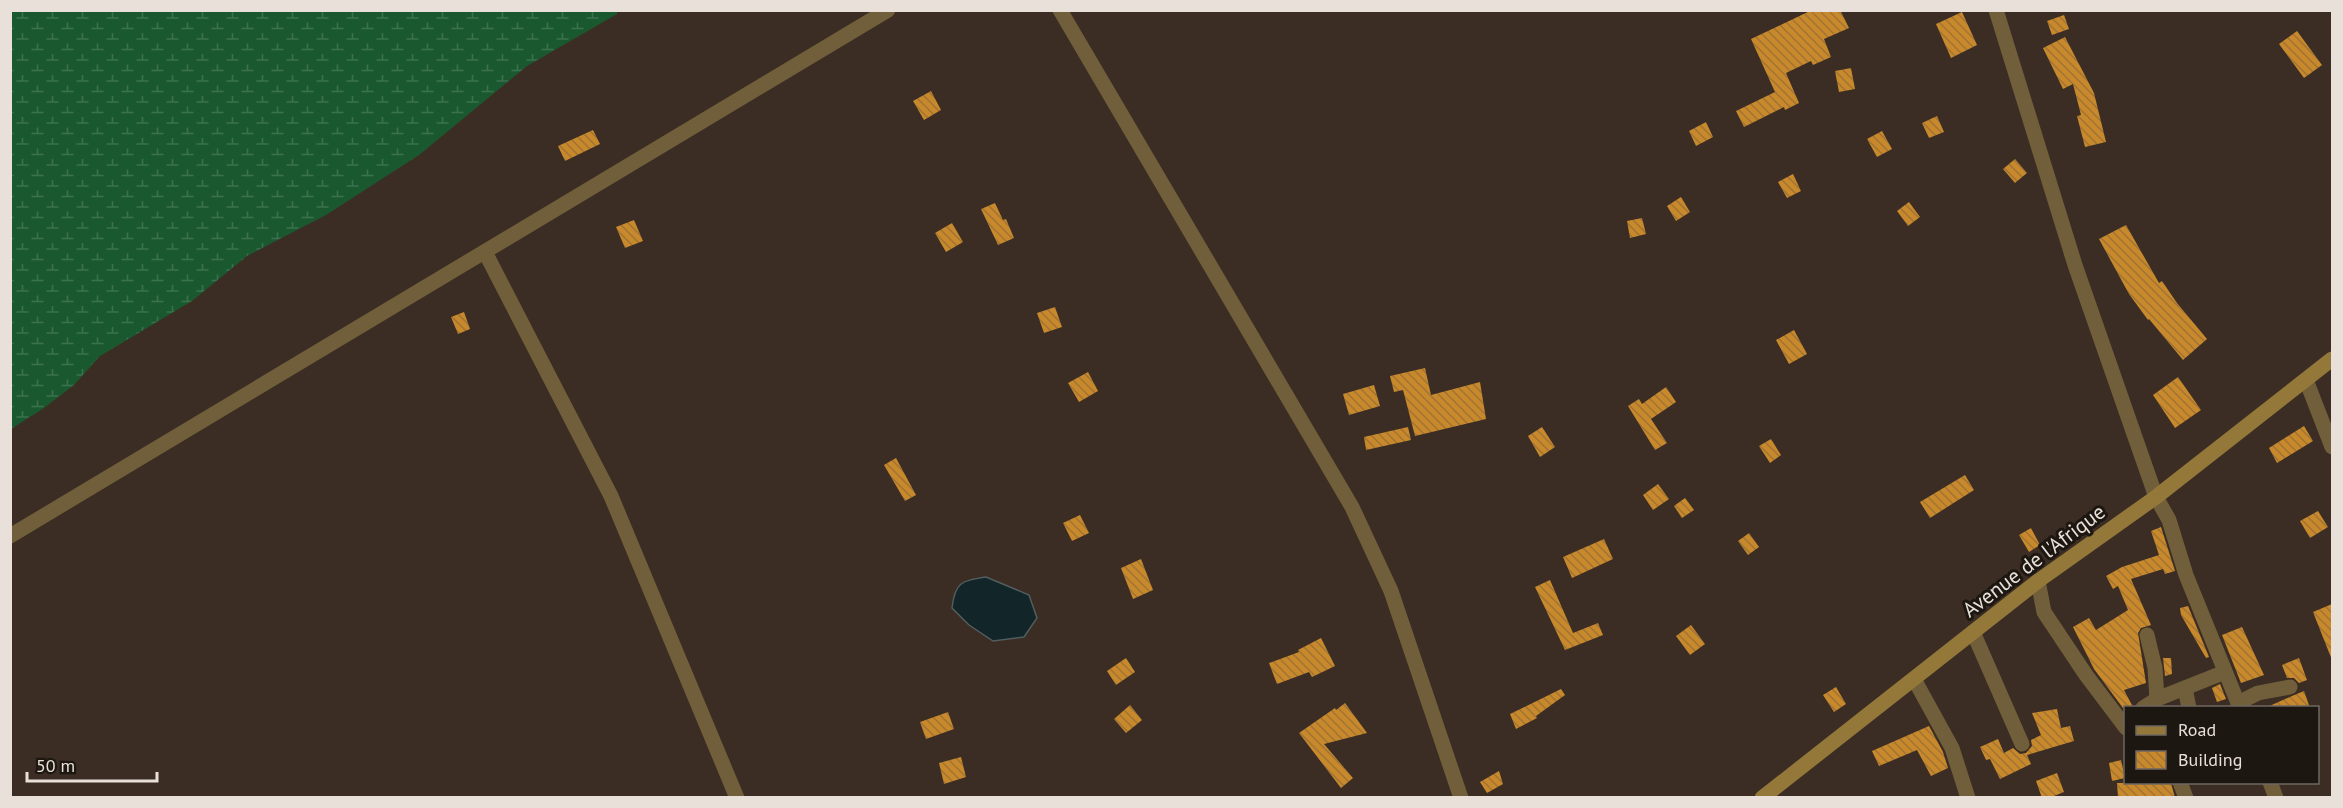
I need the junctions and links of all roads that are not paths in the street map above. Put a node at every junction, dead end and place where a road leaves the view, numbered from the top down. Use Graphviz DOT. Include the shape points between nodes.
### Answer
graph roads {
  1 [pos="888,10"];
  2 [pos="1060,10"];
  3 [pos="1996,10"];
  4 [pos="485,252"];
  5 [pos="2332,359"];
  6 [pos="2306,380"];
  7 [pos="2332,447"];
  8 [pos="2156,497"];
  9 [pos="10,536"];
  10 [pos="2038,580"];
  11 [pos="1973,632"];
  12 [pos="2146,635"];
  13 [pos="2225,672"];
  14 [pos="1914,679"];
  15 [pos="2290,687"];
  16 [pos="2185,688"];
  17 [pos="2157,699"];
  18 [pos="2239,705"];
  19 [pos="2146,706"];
  20 [pos="2189,706"];
  21 [pos="2123,722"];
  22 [pos="2022,744"];
  23 [pos="2180,784"];
  24 [pos="2270,784"];
  25 [pos="737,798"];
  26 [pos="1461,798"];
  27 [pos="1762,798"];
  28 [pos="1968,798"];
  29 [pos="2186,798"];
  30 [pos="2276,798"];
  1 -- 4 [label="street"];
  2 -- 26 [label="street" via="1352,507 1391,591"];
  3 -- 8 [label="street" via="2075,265"];
  4 -- 9 [label="street"];
  4 -- 25 [label="street" via="611,496"];
  5 -- 6 [label="main road, Avenue de l'Afrique"];
  6 -- 7 [label="street"];
  6 -- 8 [label="main road, Avenue de l'Afrique"];
  8 -- 10 [label="main road, Avenue de l'Afrique"];
  8 -- 13 [label="street" via="2169,520 2186,575"];
  10 -- 11 [label="main road, Avenue de l'Afrique"];
  10 -- 21 [label="street" via="2044,612"];
  11 -- 14 [label="main road, Avenue de l'Afrique"];
  11 -- 22 [label="street"];
  12 -- 17 [label="street" via="2156,668"];
  13 -- 16 [label="street"];
  13 -- 18 [label="street"];
  14 -- 27 [label="main road, Avenue de l'Afrique"];
  14 -- 28 [label="street" via="1952,748"];
  15 -- 18 [label="street" via="2258,693"];
  16 -- 17 [label="street"];
  16 -- 20 [label="street"];
  17 -- 19 [label="street"];
  23 -- 29 [label="street"];
  24 -- 30 [label="street"];
}
